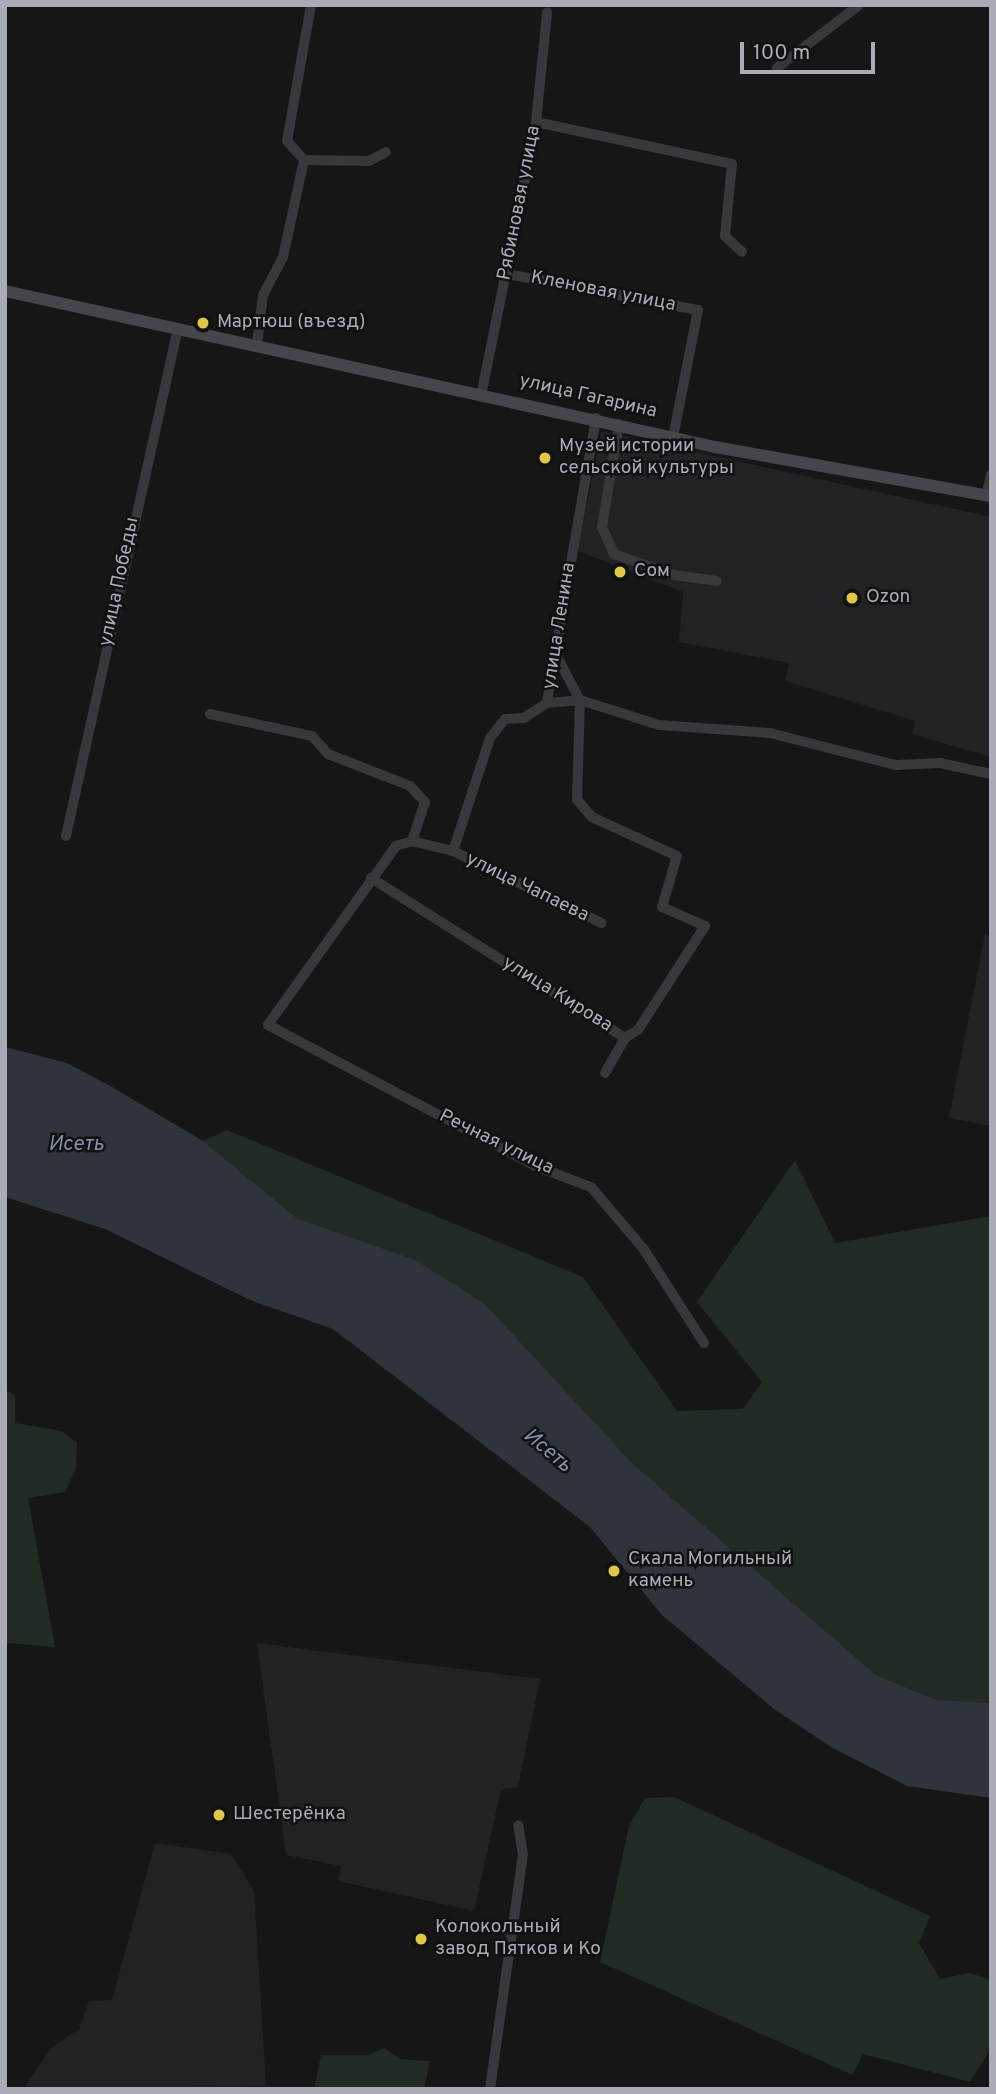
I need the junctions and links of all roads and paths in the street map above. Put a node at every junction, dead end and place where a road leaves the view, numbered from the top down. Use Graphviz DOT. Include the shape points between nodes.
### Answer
graph roads {
  1 [pos="311,5"];
  2 [pos="859,5"];
  3 [pos="547,13"];
  4 [pos="777,68"];
  5 [pos="536,122"];
  6 [pos="386,152"];
  7 [pos="304,160"];
  8 [pos="742,252"];
  9 [pos="507,274"];
  10 [pos="5,292"];
  11 [pos="178,328"];
  12 [pos="257,345"];
  13 [pos="482,391"];
  14 [pos="596,418"];
  15 [pos="620,424"];
  16 [pos="673,437"];
  17 [pos="991,475"];
  18 [pos="989,496"];
  19 [pos="717,581"];
  20 [pos="557,656"];
  21 [pos="580,700"];
  22 [pos="547,703"];
  23 [pos="210,713"];
  24 [pos="991,774"];
  25 [pos="66,836"];
  26 [pos="412,841"];
  27 [pos="453,851"];
  28 [pos="371,878"];
  29 [pos="601,923"];
  30 [pos="625,1038"];
  31 [pos="605,1073"];
  32 [pos="704,1343"];
  33 [pos="518,1825"];
  34 [pos="490,2089"];
  1 -- 7 [label="street" via="287,141"];
  2 -- 4 [label="street"];
  3 -- 5 [label="street, Рябиновая улица"];
  5 -- 8 [label="street" via="732,164 725,236"];
  5 -- 9 [label="street, Рябиновая улица"];
  6 -- 7 [label="street" via="369,161"];
  7 -- 12 [label="street" via="283,257 263,295"];
  9 -- 13 [label="street, Рябиновая улица"];
  9 -- 16 [label="street, Кленовая улица" via="698,310"];
  10 -- 11 [label="main road, улица Гагарина"];
  11 -- 12 [label="main road, улица Гагарина"];
  11 -- 25 [label="street, улица Победы"];
  12 -- 13 [label="main road, улица Гагарина"];
  13 -- 14 [label="main road, улица Гагарина"];
  14 -- 15 [label="main road, улица Гагарина"];
  14 -- 20 [label="street, улица Ленина"];
  15 -- 16 [label="main road, улица Гагарина"];
  15 -- 19 [label="street" via="602,527 614,554 674,575"];
  16 -- 18 [label="main road, улица Гагарина"];
  17 -- 18 [label="street"];
  20 -- 21 [label="street"];
  20 -- 22 [label="street, улица Ленина"];
  21 -- 22 [label="street"];
  21 -- 24 [label="street" via="659,725 771,733 896,765 940,763"];
  21 -- 30 [label="street, улица Кирова" via="577,800 592,817 677,856 662,907 705,926 638,1030"];
  22 -- 27 [label="street, улица Ленина" via="524,718 505,719 490,738"];
  23 -- 26 [label="street" via="312,736 328,754 410,786 425,802"];
  26 -- 27 [label="street"];
  26 -- 28 [label="street" via="396,846"];
  27 -- 29 [label="street, улица Чапаева"];
  28 -- 30 [label="street, улица Кирова"];
  28 -- 32 [label="street, Речная улица" via="268,1025 535,1166 591,1187 643,1248"];
  30 -- 31 [label="street"];
  33 -- 34 [label="street" via="523,1855"];
}
